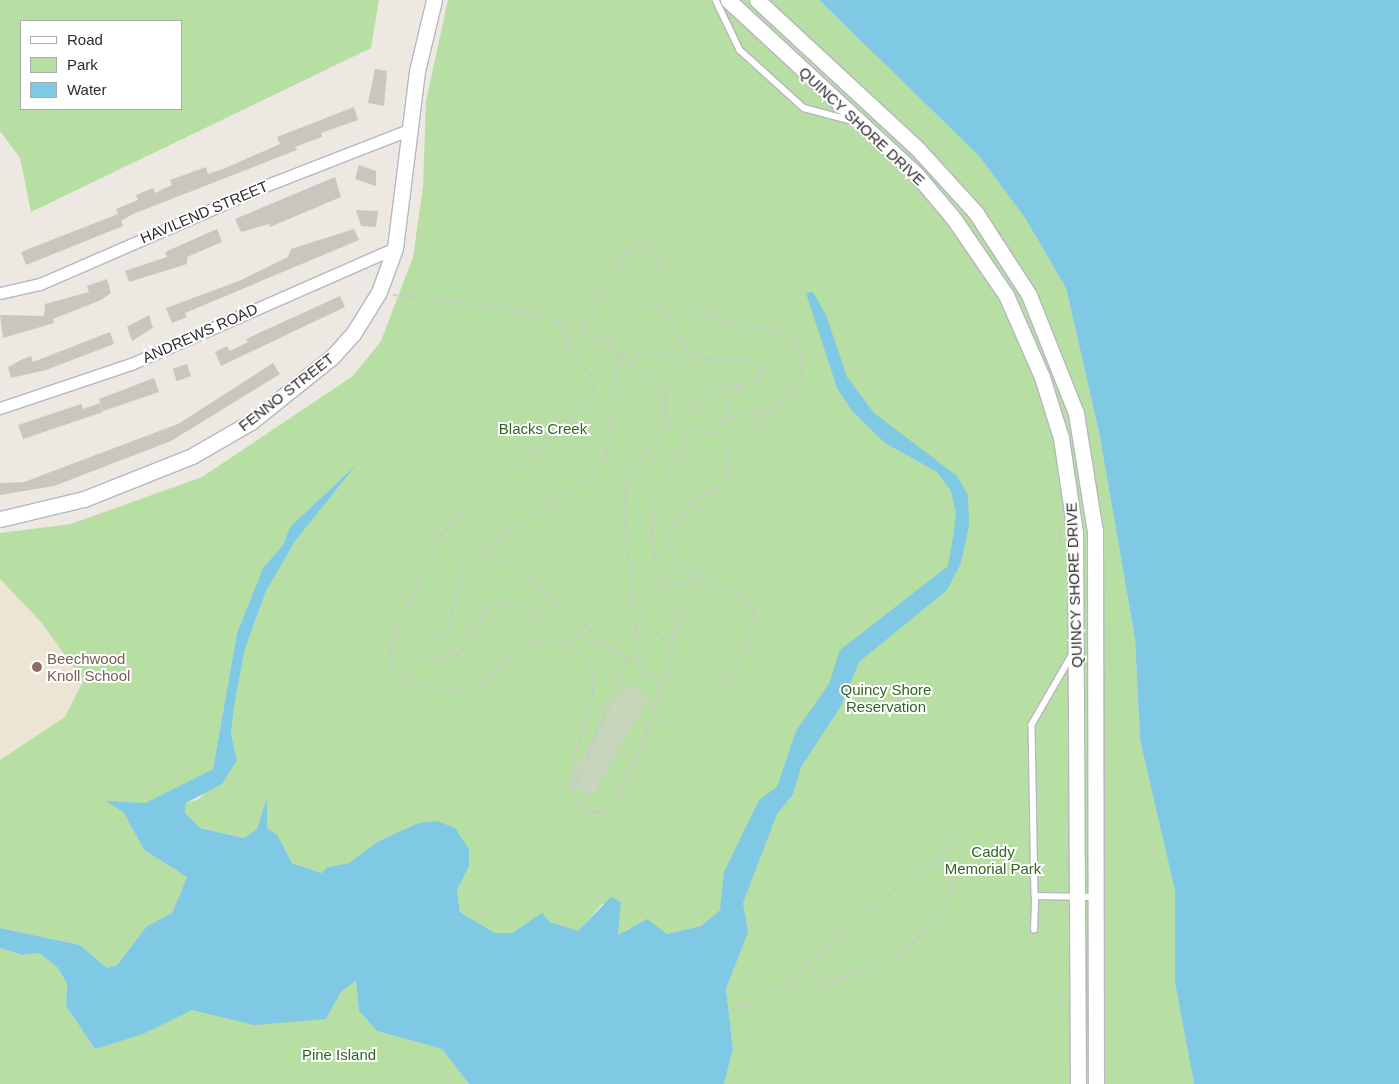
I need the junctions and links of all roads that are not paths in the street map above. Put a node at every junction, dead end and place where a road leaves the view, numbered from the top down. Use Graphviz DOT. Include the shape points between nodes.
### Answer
graph roads {
  1 [pos="434,0"];
  2 [pos="716,0"];
  3 [pos="728,0"];
  4 [pos="757,0"];
  5 [pos="861,123"];
  6 [pos="408,130"];
  7 [pos="395,248"];
  8 [pos="0,293"];
  9 [pos="0,408"];
  10 [pos="0,519"];
  11 [pos="1077,649"];
  12 [pos="1035,896"];
  13 [pos="1079,897"];
  14 [pos="1098,897"];
  15 [pos="1034,930"];
  16 [pos="1078,1084"];
  17 [pos="1096,1084"];
  1 -- 6 [label="main road, FENNO STREET"];
  2 -- 5 [label="lane" via="736,45 804,108"];
  3 -- 5 [label="main road, QUINCY SHORE DRIVE"];
  4 -- 14 [label="main road, QUINCY SHORE DRIVE" via="916,147 976,213 1029,295 1063,375 1082,436 1095,531"];
  5 -- 11 [label="main road, QUINCY SHORE DRIVE" via="917,175 971,240 1006,295 1042,377 1062,438 1073,504"];
  6 -- 7 [label="main road, FENNO STREET"];
  6 -- 8 [label="street, HAVILEND STREET" via="265,186 40,284"];
  7 -- 9 [label="street, ANDREWS ROAD" via="131,364"];
  7 -- 10 [label="main road, FENNO STREET" via="379,292 332,357 224,440 147,477 93,496"];
  11 -- 12 [label="lane" via="1060,671 1032,725"];
  11 -- 13 [label="main road, QUINCY SHORE DRIVE"];
  12 -- 13 [label="lane"];
  12 -- 15 [label="lane"];
  13 -- 14 [label="lane"];
  13 -- 16 [label="main road, QUINCY SHORE DRIVE"];
  14 -- 17 [label="main road, QUINCY SHORE DRIVE"];
}
